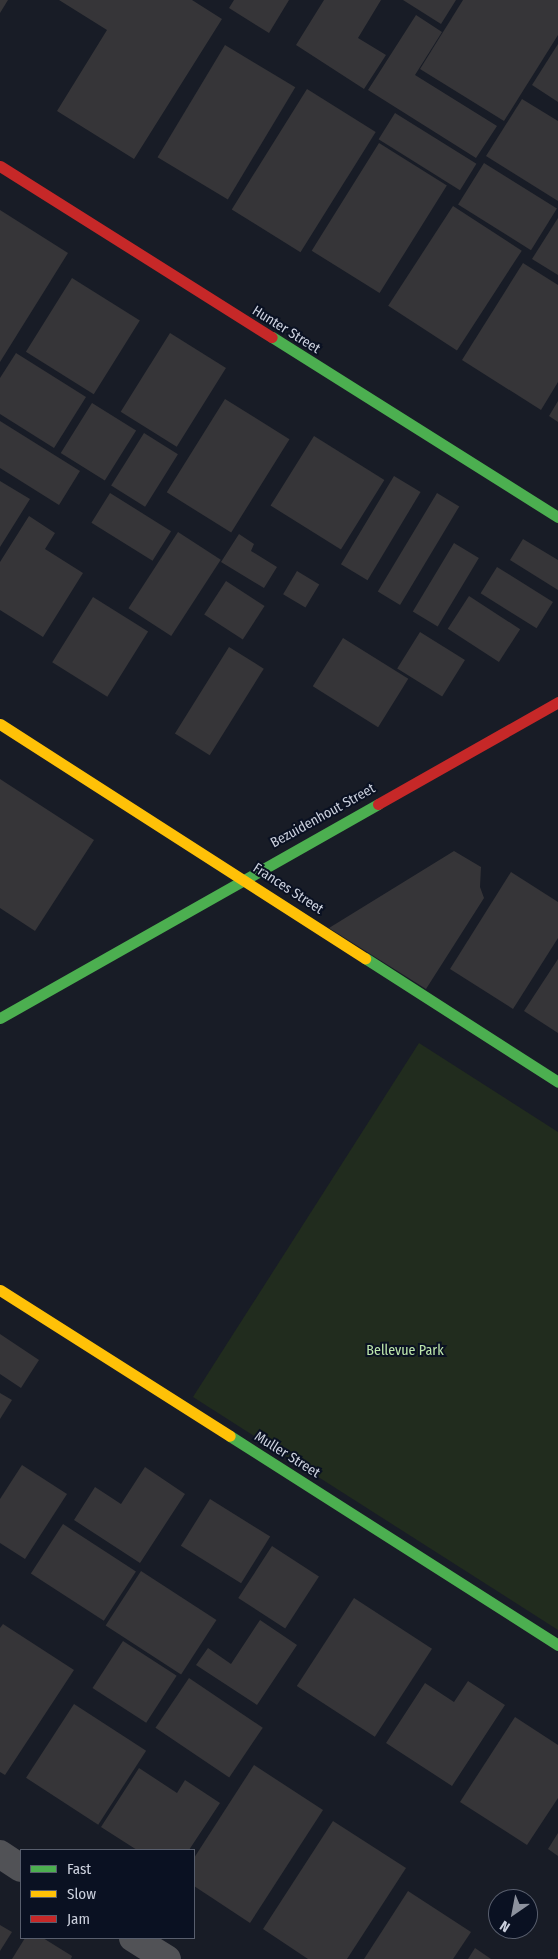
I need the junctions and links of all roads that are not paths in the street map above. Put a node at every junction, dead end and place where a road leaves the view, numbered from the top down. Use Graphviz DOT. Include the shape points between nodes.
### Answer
graph roads {
  1 [pos="0,166"];
  2 [pos="558,517"];
  3 [pos="558,702"];
  4 [pos="0,724"];
  5 [pos="243,878"];
  6 [pos="0,1018"];
  7 [pos="558,1082"];
  8 [pos="0,1290"];
  9 [pos="558,1645"];
  10 [pos="0,1854"];
  11 [pos="20,1867"];
  12 [pos="135,1939"];
  13 [pos="166,1959"];
  1 -- 2 [label="street, Hunter Street"];
  3 -- 5 [label="street, Bezuidenhout Street"];
  4 -- 5 [label="street, Frances Street"];
  5 -- 6 [label="street, Bezuidenhout Street"];
  5 -- 7 [label="street, Frances Street"];
  8 -- 9 [label="street, Muller Street"];
  10 -- 11 [label="street"];
  12 -- 13 [label="street"];
}
